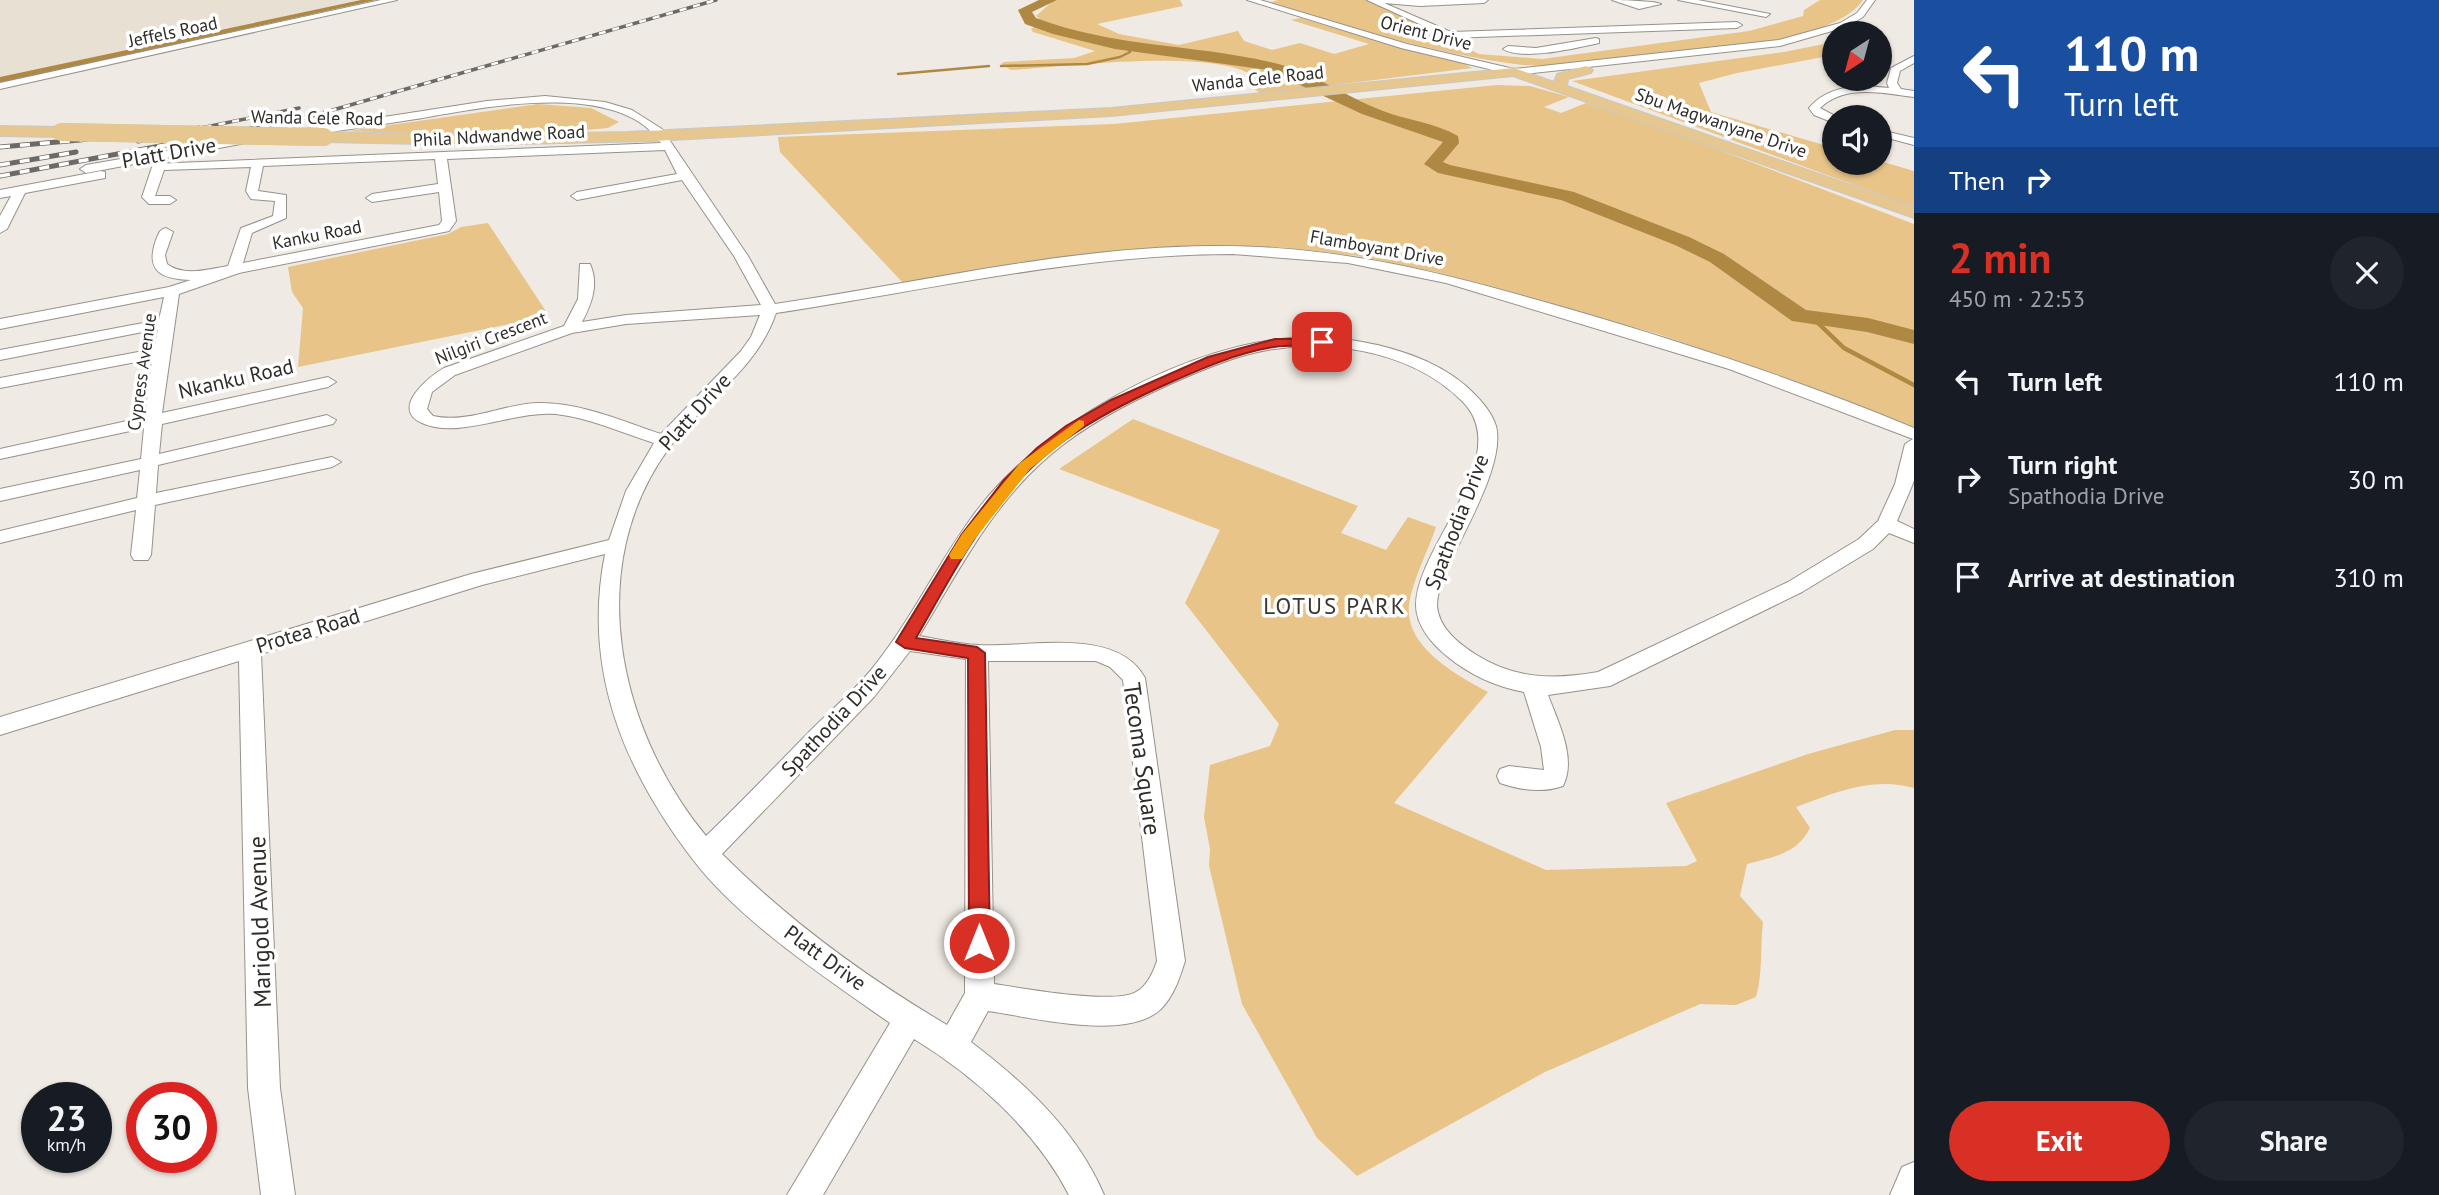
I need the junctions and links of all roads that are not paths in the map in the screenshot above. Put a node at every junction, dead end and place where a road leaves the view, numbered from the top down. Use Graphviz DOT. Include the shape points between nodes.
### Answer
graph roads {
  1 [pos="393,0"];
  2 [pos="1251,0"];
  3 [pos="1371,0"];
  4 [pos="1381,0"];
  5 [pos="1484,0"];
  6 [pos="1610,0"];
  7 [pos="1616,0"];
  8 [pos="1682,0"];
  9 [pos="1871,0"];
  10 [pos="1657,4"];
  11 [pos="1634,7"];
  12 [pos="1766,14"];
  13 [pos="1872,18"];
  14 [pos="1865,21"];
  15 [pos="1737,25"];
  16 [pos="1690,27"];
  17 [pos="1822,37"];
  18 [pos="1677,38"];
  19 [pos="1636,40"];
  20 [pos="1586,43"];
  21 [pos="1480,44"];
  22 [pos="1508,49"];
  23 [pos="1914,59"];
  24 [pos="1469,60"];
  25 [pos="1484,64"];
  26 [pos="1552,68"];
  27 [pos="1586,70"];
  28 [pos="1521,74"];
  29 [pos="1468,77"];
  30 [pos="1486,80"];
  31 [pos="0,86"];
  32 [pos="1563,88"];
  33 [pos="1347,92"];
  34 [pos="1897,92"];
  35 [pos="1914,94"];
  36 [pos="1822,115"];
  37 [pos="635,117"];
  38 [pos="0,131"];
  39 [pos="292,134"];
  40 [pos="1892,136"];
  41 [pos="589,137"];
  42 [pos="563,138"];
  43 [pos="662,138"];
  44 [pos="1914,142"];
  45 [pos="238,154"];
  46 [pos="441,156"];
  47 [pos="258,163"];
  48 [pos="159,167"];
  49 [pos="86,169"];
  50 [pos="685,176"];
  51 [pos="0,184"];
  52 [pos="445,187"];
  53 [pos="20,190"];
  54 [pos="0,194"];
  55 [pos="577,196"];
  56 [pos="170,200"];
  57 [pos="371,200"];
  58 [pos="1914,213"];
  59 [pos="0,229"];
  60 [pos="166,232"];
  61 [pos="585,267"];
  62 [pos="234,270"];
  63 [pos="172,291"];
  64 [pos="770,309"];
  65 [pos="167,323"];
  66 [pos="0,324"];
  67 [pos="570,328"];
  68 [pos="162,352"];
  69 [pos="0,355"];
  70 [pos="328,382"];
  71 [pos="0,383"];
  72 [pos="327,420"];
  73 [pos="153,421"];
  74 [pos="1914,434"];
  75 [pos="665,440"];
  76 [pos="1914,444"];
  77 [pos="0,454"];
  78 [pos="332,462"];
  79 [pos="150,463"];
  80 [pos="0,495"];
  81 [pos="147,501"];
  82 [pos="1886,524"];
  83 [pos="0,537"];
  84 [pos="1914,537"];
  85 [pos="618,544"];
  86 [pos="141,555"];
  87 [pos="905,642"];
  88 [pos="250,649"];
  89 [pos="977,653"];
  90 [pos="1534,686"];
  91 [pos="0,726"];
  92 [pos="1508,776"];
  93 [pos="704,855"];
  94 [pos="980,996"];
  95 [pos="909,1020"];
  96 [pos="952,1046"];
  97 [pos="1914,1179"];
  98 [pos="278,1195"];
  99 [pos="804,1195"];
  100 [pos="1087,1195"];
  101 [pos="1908,1195"];
  1 -- 31 [label="street, Jeffels Road"];
  2 -- 24 [label="street, Orient Drive" via="1404,46"];
  3 -- 16 [label="street" via="1450,35"];
  4 -- 5 [label="street, Orient Drive"];
  6 -- 11 [label="street"];
  7 -- 10 [label="street" via="1639,6"];
  8 -- 12 [label="street"];
  9 -- 26 [label="street, Wanda Cele Road" via="1860,15 1843,25 1780,43"];
  13 -- 14 [label="street, Wanda Cele Road"];
  15 -- 16 [label="street"];
  16 -- 18 [label="street" via="1704,34"];
  17 -- 27 [label="street, Wanda Cele Road" via="1766,49"];
  19 -- 20 [label="street"];
  20 -- 21 [label="street"];
  20 -- 22 [label="street" via="1536,51"];
  23 -- 34 [label="street" via="1895,70 1892,83"];
  24 -- 25 [label="street, Orient Drive"];
  24 -- 29 [label="main road" via="1479,70"];
  25 -- 26 [label="street"];
  25 -- 28 [label="street, Orient Drive"];
  26 -- 28 [label="street, Wanda Cele Road"];
  27 -- 28 [label="street, Wanda Cele Road"];
  27 -- 32 [label="main road" via="1562,77"];
  28 -- 29 [label="main road, Wanda Cele Road"];
  28 -- 30 [label="main road, Wanda Cele Road"];
  28 -- 32 [label="main road, Sbu Magwanyane Drive"];
  29 -- 33 [label="main road, Wanda Cele Road"];
  30 -- 32 [label="main road"];
  30 -- 33 [label="main road, Wanda Cele Road"];
  32 -- 58 [label="main road, Sbu Magwanyane Drive"];
  33 -- 43 [label="main road, Wanda Cele Road" via="1040,122"];
  34 -- 35 [label="street"];
  34 -- 36 [label="street" via="1833,94 1814,108"];
  37 -- 39 [label="street, Platt Drive" via="598,103 539,100"];
  37 -- 41 [label="main road"];
  37 -- 43 [label="street, Platt Drive"];
  38 -- 42 [label="main road, Wanda Cele Road, bridge"];
  39 -- 45 [label="street, Phila Ndwandwe Road"];
  39 -- 49 [label="street, Platt Drive"];
  40 -- 44 [label="street"];
  41 -- 42 [label="main road, Wanda Cele Road"];
  41 -- 43 [label="main road, Wanda Cele Road"];
  42 -- 45 [label="street, Phila Ndwandwe Road" via="426,150"];
  43 -- 46 [label="street, Phila Ndwandwe Road"];
  43 -- 50 [label="street, Platt Drive"];
  45 -- 49 [label="street, Phila Ndwandwe Road"];
  46 -- 47 [label="street, Phila Ndwandwe Road"];
  46 -- 52 [label="street"];
  47 -- 48 [label="street, Phila Ndwandwe Road"];
  47 -- 62 [label="street" via="252,191 256,196 282,198 281,214 246,231"];
  48 -- 53 [label="street, Phila Ndwandwe Road"];
  48 -- 56 [label="street" via="148,197"];
  49 -- 51 [label="street, Phila Ndwandwe Road"];
  50 -- 55 [label="street"];
  50 -- 64 [label="street, Platt Drive" via="726,229"];
  52 -- 57 [label="street"];
  52 -- 62 [label="street, Kanku Road" via="449,221 444,228"];
  53 -- 54 [label="street, Phila Ndwandwe Road"];
  53 -- 59 [label="street"];
  60 -- 62 [label="street, Kanku Road" via="158,255 160,267 168,272 188,276"];
  61 -- 67 [label="street" via="587,298"];
  62 -- 63 [label="street, Cypress Avenue"];
  63 -- 65 [label="street, Cypress Avenue"];
  63 -- 66 [label="street"];
  64 -- 67 [label="street, Nilgiri Crescent"];
  64 -- 74 [label="street, Flamboyant Drive" via="1167,252 1268,252 1349,259 1446,279 1652,337 1798,387"];
  64 -- 75 [label="street, Platt Drive" via="759,339"];
  65 -- 68 [label="street, Cypress Avenue"];
  65 -- 69 [label="street"];
  67 -- 75 [label="street, Nilgiri Crescent" via="447,373 427,386 418,410 434,424 448,424 553,408"];
  68 -- 71 [label="street"];
  68 -- 73 [label="street, Cypress Avenue"];
  70 -- 73 [label="street, Nkanku Road"];
  72 -- 79 [label="street"];
  73 -- 77 [label="street, Nkanku Road"];
  73 -- 79 [label="street, Cypress Avenue"];
  75 -- 85 [label="street, Platt Drive" via="642,477"];
  76 -- 82 [label="street, Spathodia Drive"];
  78 -- 81 [label="street"];
  79 -- 80 [label="street"];
  79 -- 81 [label="street, Cypress Avenue"];
  81 -- 83 [label="street"];
  81 -- 86 [label="street, Cypress Avenue"];
  82 -- 84 [label="street"];
  82 -- 90 [label="street, Spathodia Drive" via="1867,544 1796,587 1602,680"];
  85 -- 88 [label="street, Protea Road" via="478,579"];
  85 -- 93 [label="street, Platt Drive" via="607,618 611,670 643,767"];
  87 -- 89 [label="street, Tecoma Square"];
  87 -- 90 [label="street, Spathodia Drive" via="968,537 1009,483 1071,429 1116,402 1212,359 1275,343 1322,342 1374,350 1429,370 1469,397 1483,414 1488,431 1482,468 1436,572 1426,607 1431,625 1444,642 1467,660 1495,676"];
  87 -- 93 [label="street, Spathodia Drive" via="878,677"];
  88 -- 91 [label="street, Protea Road"];
  88 -- 98 [label="street, Marigold Avenue" via="264,1088"];
  89 -- 94 [label="street"];
  89 -- 94 [label="street, Tecoma Square" via="1096,653 1114,657 1134,678 1171,961 1157,992 1132,1009 1114,1012"];
  90 -- 92 [label="street" via="1557,772 1547,781"];
  93 -- 95 [label="street, Platt Drive" via="780,927"];
  94 -- 96 [label="street"];
  95 -- 96 [label="street, Platt Drive"];
  95 -- 99 [label="street"];
  96 -- 100 [label="street, Platt Drive" via="1044,1129"];
  97 -- 101 [label="street"];
}
